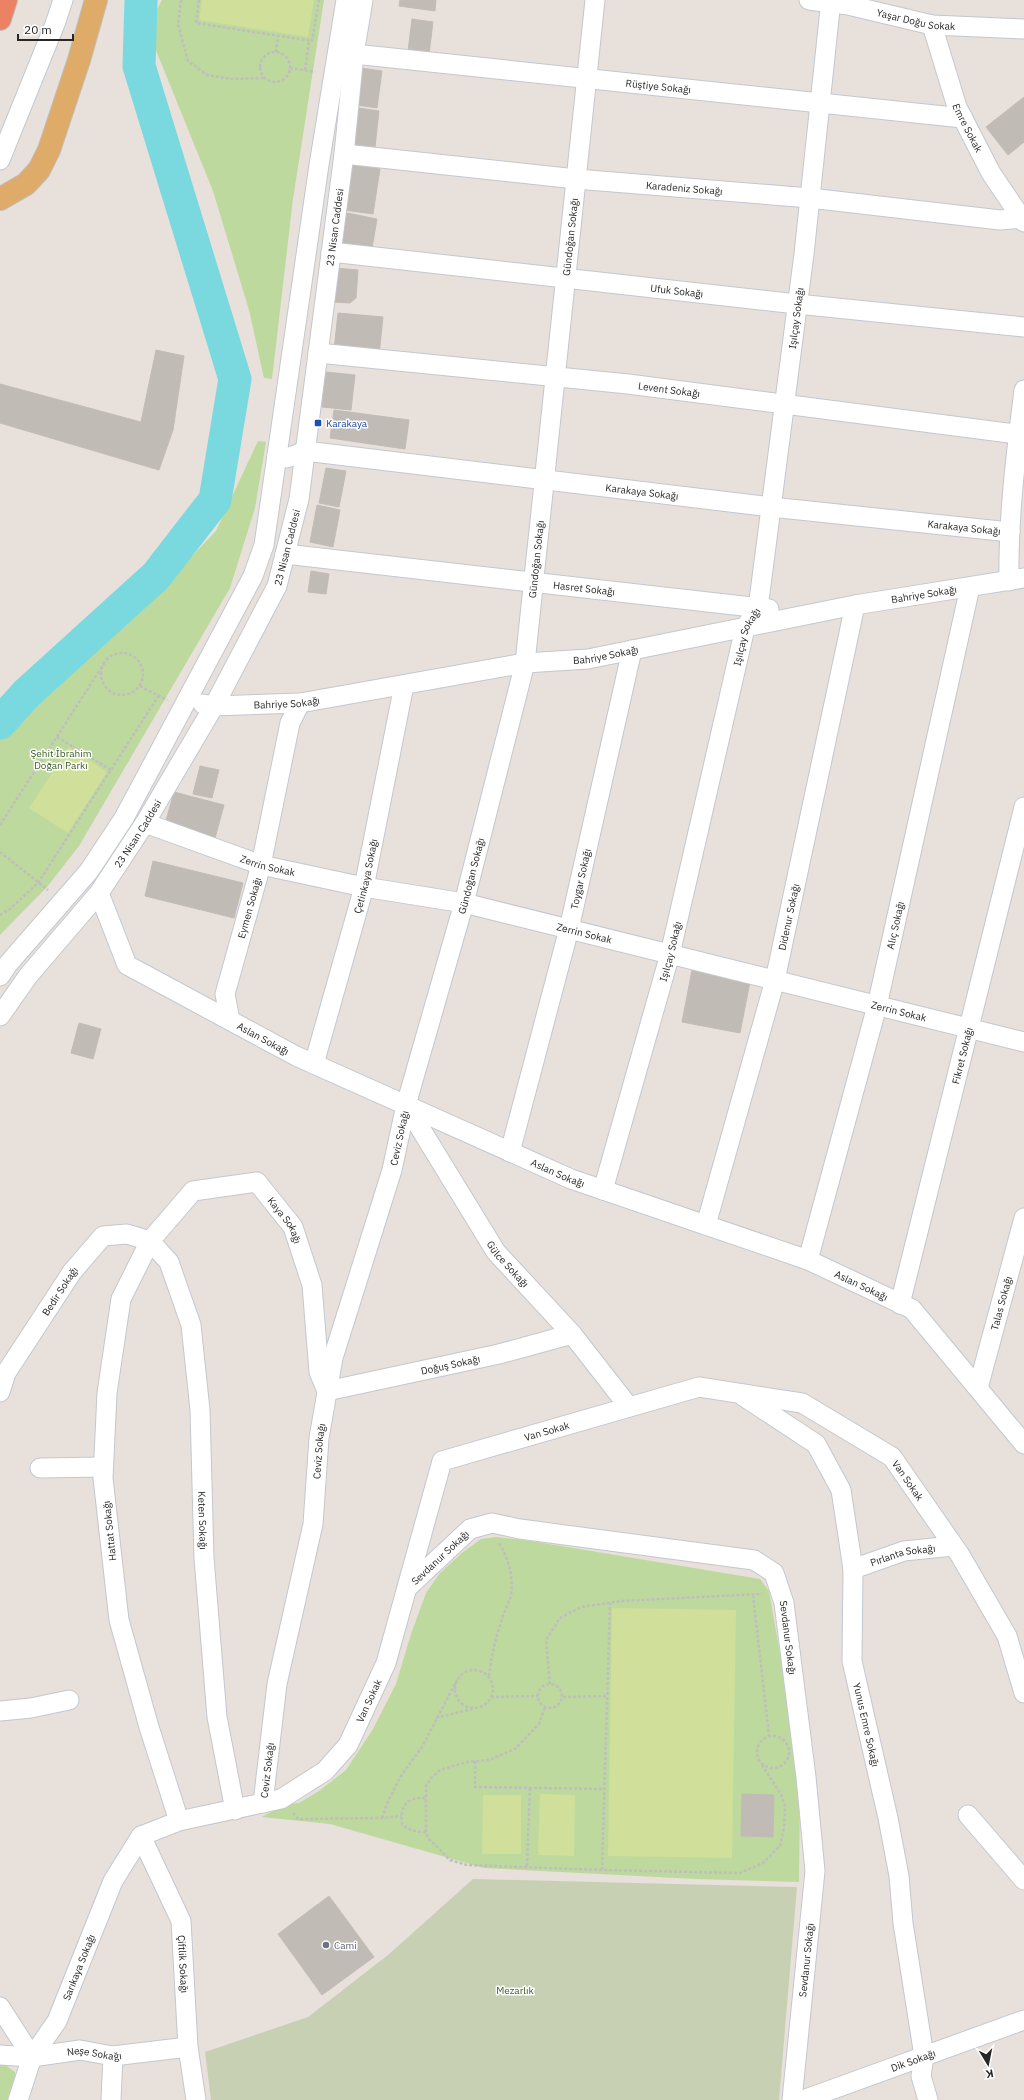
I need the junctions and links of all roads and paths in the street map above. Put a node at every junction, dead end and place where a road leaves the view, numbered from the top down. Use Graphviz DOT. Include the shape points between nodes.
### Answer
graph roads {
  1 [pos="6,0"];
  2 [pos="62,0"];
  3 [pos="96,0"];
  4 [pos="181,0"];
  5 [pos="199,0"];
  6 [pos="319,0"];
  7 [pos="346,0"];
  8 [pos="364,0"];
  9 [pos="595,0"];
  10 [pos="809,0"];
  11 [pos="831,1"];
  12 [pos="0,19"];
  13 [pos="932,25"];
  14 [pos="1024,29"];
  15 [pos="278,36"];
  16 [pos="310,41"];
  17 [pos="276,52"];
  18 [pos="354,54"];
  19 [pos="290,68"];
  20 [pos="305,70"];
  21 [pos="334,75"];
  22 [pos="265,78"];
  23 [pos="587,78"];
  24 [pos="820,103"];
  25 [pos="963,118"];
  26 [pos="344,154"];
  27 [pos="0,160"];
  28 [pos="576,179"];
  29 [pos="4,198"];
  30 [pos="810,198"];
  31 [pos="1024,219"];
  32 [pos="331,252"];
  33 [pos="566,278"];
  34 [pos="797,304"];
  35 [pos="1024,327"];
  36 [pos="318,353"];
  37 [pos="555,377"];
  38 [pos="1024,390"];
  39 [pos="784,403"];
  40 [pos="1021,435"];
  41 [pos="305,451"];
  42 [pos="277,456"];
  43 [pos="544,480"];
  44 [pos="771,507"];
  45 [pos="1010,532"];
  46 [pos="285,554"];
  47 [pos="1016,579"];
  48 [pos="533,582"];
  49 [pos="970,587"];
  50 [pos="855,605"];
  51 [pos="758,608"];
  52 [pos="812,614"];
  53 [pos="745,628"];
  54 [pos="632,650"];
  55 [pos="105,662"];
  56 [pos="525,663"];
  57 [pos="404,684"];
  58 [pos="140,686"];
  59 [pos="159,695"];
  60 [pos="300,703"];
  61 [pos="184,704"];
  62 [pos="214,706"];
  63 [pos="57,737"];
  64 [pos="111,770"];
  65 [pos="1024,807"];
  66 [pos="146,823"];
  67 [pos="0,826"];
  68 [pos="0,852"];
  69 [pos="261,865"];
  70 [pos="38,883"];
  71 [pos="364,887"];
  72 [pos="99,893"];
  73 [pos="63,901"];
  74 [pos="464,903"];
  75 [pos="0,915"];
  76 [pos="569,929"];
  77 [pos="670,954"];
  78 [pos="0,976"];
  79 [pos="775,980"];
  80 [pos="877,1006"];
  81 [pos="0,1016"];
  82 [pos="230,1020"];
  83 [pos="969,1028"];
  84 [pos="1024,1042"];
  85 [pos="314,1064"];
  86 [pos="406,1105"];
  87 [pos="510,1152"];
  88 [pos="604,1190"];
  89 [pos="1024,1218"];
  90 [pos="706,1225"];
  91 [pos="150,1241"];
  92 [pos="808,1260"];
  93 [pos="900,1304"];
  94 [pos="572,1334"];
  95 [pos="978,1388"];
  96 [pos="327,1391"];
  97 [pos="0,1392"];
  98 [pos="738,1393"];
  99 [pos="629,1408"];
  100 [pos="1024,1444"];
  101 [pos="40,1468"];
  102 [pos="103,1468"];
  103 [pos="488,1524"];
  104 [pos="954,1546"];
  105 [pos="853,1569"];
  106 [pos="407,1588"];
  107 [pos="781,1593"];
  108 [pos="753,1595"];
  109 [pos="610,1603"];
  110 [pos="488,1676"];
  111 [pos="457,1680"];
  112 [pos="550,1684"];
  113 [pos="1024,1693"];
  114 [pos="538,1696"];
  115 [pos="607,1696"];
  116 [pos="491,1697"];
  117 [pos="563,1697"];
  118 [pos="69,1700"];
  119 [pos="478,1708"];
  120 [pos="545,1708"];
  121 [pos="0,1711"];
  122 [pos="436,1718"];
  123 [pos="769,1736"];
  124 [pos="474,1761"];
  125 [pos="762,1765"];
  126 [pos="530,1788"];
  127 [pos="605,1789"];
  128 [pos="426,1798"];
  129 [pos="272,1801"];
  130 [pos="235,1810"];
  131 [pos="968,1815"];
  132 [pos="402,1816"];
  133 [pos="382,1818"];
  134 [pos="179,1821"];
  135 [pos="426,1832"];
  136 [pos="141,1836"];
  137 [pos="527,1866"];
  138 [pos="602,1870"];
  139 [pos="1024,1880"];
  140 [pos="0,2007"];
  141 [pos="1024,2020"];
  142 [pos="188,2047"];
  143 [pos="0,2056"];
  144 [pos="113,2056"];
  145 [pos="924,2056"];
  146 [pos="32,2057"];
  147 [pos="18,2100"];
  148 [pos="112,2100"];
  149 [pos="196,2100"];
  150 [pos="792,2100"];
  151 [pos="803,2100"];
  152 [pos="928,2100"];
  1 -- 12 [label="highway"];
  2 -- 27 [label="street" via="55,24"];
  3 -- 29 [label="main road" via="49,150 26,184"];
  4 -- 22 [label="path" via="178,25 188,60 207,75 231,79"];
  5 -- 15 [label="path" via="196,23"];
  6 -- 16 [label="path"];
  7 -- 21 [label="street, 23 Nisan Caddesi"];
  8 -- 18 [label="street, 23 Nisan Caddesi"];
  9 -- 23 [label="street, Gündoğan Sokağı"];
  10 -- 11 [label="street, Yaşar Doğu Sokak"];
  11 -- 13 [label="street, Yaşar Doğu Sokak"];
  11 -- 24 [label="street, Işılçay Sokağı"];
  13 -- 14 [label="street, Yaşar Doğu Sokak"];
  13 -- 25 [label="street, Emre Sokak" via="957,107"];
  15 -- 16 [label="path"];
  15 -- 17 [label="path"];
  16 -- 20 [label="path"];
  17 -- 19 [label="path" via="288,59"];
  17 -- 22 [label="path" via="266,54 260,62 261,72"];
  18 -- 23 [label="street, Rüştiye Sokağı"];
  18 -- 26 [label="street, 23 Nisan Caddesi"];
  19 -- 20 [label="path"];
  19 -- 22 [label="path" via="281,80 271,81"];
  20 -- 21 [label="path"];
  21 -- 42 [label="street, 23 Nisan Caddesi"];
  23 -- 24 [label="street, Rüştiye Sokağı"];
  23 -- 28 [label="street, Gündoğan Sokağı"];
  24 -- 25 [label="street, Rüştiye Sokağı"];
  24 -- 30 [label="street, Işılçay Sokağı"];
  25 -- 31 [label="street, Emre Sokak" via="991,173"];
  26 -- 28 [label="street, Karadeniz Sokağı"];
  26 -- 32 [label="street, 23 Nisan Caddesi"];
  28 -- 30 [label="street, Karadeniz Sokağı"];
  28 -- 33 [label="street, Gündoğan Sokağı"];
  30 -- 31 [label="street, Karadeniz Sokağı" via="1000,220"];
  30 -- 34 [label="street, Işılçay Sokağı"];
  32 -- 33 [label="street, Ufuk Sokağı"];
  32 -- 36 [label="street, 23 Nisan Caddesi"];
  33 -- 34 [label="street, Ufuk Sokağı"];
  33 -- 37 [label="street, Gündoğan Sokağı"];
  34 -- 35 [label="street, Ufuk Sokağı"];
  34 -- 39 [label="street, Işılçay Sokağı"];
  36 -- 37 [label="street, Levent Sokağı"];
  36 -- 41 [label="street, 23 Nisan Caddesi"];
  37 -- 39 [label="street, Levent Sokağı"];
  37 -- 43 [label="street, Gündoğan Sokağı"];
  38 -- 40 [label="street"];
  39 -- 40 [label="street, Levent Sokağı"];
  39 -- 44 [label="street, Işılçay Sokağı"];
  40 -- 45 [label="street"];
  41 -- 42 [label="street, Karakaya Sokağı" via="287,458"];
  41 -- 43 [label="street, Karakaya Sokağı"];
  41 -- 46 [label="street, 23 Nisan Caddesi" via="299,499"];
  42 -- 61 [label="street, 23 Nisan Caddesi" via="264,545 253,576"];
  43 -- 44 [label="street, Karakaya Sokağı"];
  43 -- 48 [label="street, Gündoğan Sokağı"];
  44 -- 45 [label="street, Karakaya Sokağı"];
  44 -- 51 [label="street, Işılçay Sokağı"];
  45 -- 47 [label="street"];
  46 -- 48 [label="street, Hasret Sokağı"];
  46 -- 62 [label="street, 23 Nisan Caddesi" via="277,586"];
  47 -- 49 [label="street, Bahriye Sokağı"];
  48 -- 51 [label="street, Hasret Sokağı"];
  48 -- 56 [label="street, Gündoğan Sokağı"];
  49 -- 50 [label="street, Bahriye Sokağı"];
  49 -- 80 [label="street, Alıç Sokağı"];
  50 -- 52 [label="street, Bahriye Sokağı"];
  50 -- 79 [label="street, Didenur Sokağı"];
  51 -- 52 [label="street, Hasret Sokağı"];
  51 -- 53 [label="street, Işılçay Sokağı"];
  52 -- 53 [label="street, Bahriye Sokağı"];
  53 -- 54 [label="street, Bahriye Sokağı"];
  53 -- 77 [label="street, Işılçay Sokağı"];
  54 -- 56 [label="street, Bahriye Sokağı" via="588,659"];
  54 -- 76 [label="street, Toygar Sokağı"];
  55 -- 58 [label="path" via="117,654 131,655 144,672"];
  55 -- 58 [label="path" via="101,674 105,687 110,692 116,695 130,694"];
  55 -- 63 [label="path"];
  56 -- 57 [label="street, Bahriye Sokağı"];
  56 -- 74 [label="street, Gündoğan Sokağı"];
  57 -- 60 [label="street, Bahriye Sokağı"];
  57 -- 71 [label="street, Çetinkaya Sokağı"];
  58 -- 59 [label="path"];
  59 -- 61 [label="path"];
  59 -- 64 [label="path"];
  60 -- 62 [label="street, Bahriye Sokağı"];
  60 -- 69 [label="street, Eymen Sokağı" via="290,723"];
  61 -- 62 [label="street, Bahriye Sokağı"];
  61 -- 73 [label="street, 23 Nisan Caddesi" via="124,818 89,871"];
  62 -- 66 [label="street, 23 Nisan Caddesi"];
  63 -- 64 [label="path"];
  63 -- 67 [label="path"];
  64 -- 70 [label="path"];
  65 -- 83 [label="street, Fikret Sokağı"];
  66 -- 69 [label="street, Zerrin Sokak"];
  66 -- 72 [label="street, 23 Nisan Caddesi"];
  68 -- 70 [label="path"];
  69 -- 71 [label="street, Zerrin Sokak"];
  69 -- 82 [label="street, Eymen Sokağı" via="225,994"];
  70 -- 73 [label="path"];
  70 -- 75 [label="path"];
  71 -- 74 [label="street, Zerrin Sokak"];
  71 -- 85 [label="street, Çetinkaya Sokağı"];
  72 -- 81 [label="street, 23 Nisan Caddesi" via="28,976"];
  72 -- 82 [label="street, Aslan Sokağı" via="127,965"];
  73 -- 78 [label="street, 23 Nisan Caddesi"];
  74 -- 76 [label="street, Zerrin Sokak"];
  74 -- 86 [label="street, Gündoğan Sokağı"];
  76 -- 77 [label="street, Zerrin Sokak"];
  76 -- 87 [label="street, Toygar Sokağı"];
  77 -- 79 [label="street, Zerrin Sokak"];
  77 -- 88 [label="street, Işılçay Sokağı"];
  79 -- 80 [label="street, Zerrin Sokak"];
  79 -- 90 [label="street, Didenur Sokağı"];
  80 -- 83 [label="street, Zerrin Sokak"];
  80 -- 92 [label="street, Alıç Sokağı"];
  82 -- 85 [label="street, Aslan Sokağı"];
  83 -- 84 [label="street, Zerrin Sokak"];
  83 -- 93 [label="street, Fikret Sokağı"];
  85 -- 86 [label="street, Aslan Sokağı"];
  86 -- 87 [label="street, Aslan Sokağı"];
  86 -- 94 [label="street, Gülce Sokağı" via="496,1252"];
  86 -- 96 [label="street, Ceviz Sokağı" via="392,1170 333,1358"];
  87 -- 88 [label="street, Aslan Sokağı" via="571,1179"];
  88 -- 90 [label="street, Aslan Sokağı"];
  89 -- 95 [label="street, Talas Sokağı"];
  90 -- 92 [label="street, Aslan Sokağı"];
  91 -- 96 [label="street, Kaya Sokağı" via="193,1191 257,1182 293,1227 312,1285 319,1372"];
  91 -- 97 [label="street, Bedir Sokağı" via="126,1234 104,1236 72,1272 6,1373"];
  91 -- 102 [label="street, Hattat Sokağı" via="122,1299 107,1393"];
  91 -- 130 [label="street, Keten Sokağı" via="168,1262 191,1325 200,1410 204,1558 217,1717"];
  92 -- 93 [label="street, Aslan Sokağı"];
  93 -- 95 [label="street, Aslan Sokağı" via="912,1308"];
  94 -- 96 [label="street, Doğuş Sokağı" via="499,1354"];
  94 -- 99 [label="street, Gülce Sokağı"];
  95 -- 100 [label="street, Aslan Sokağı"];
  96 -- 129 [label="street, Ceviz Sokağı" via="319,1438 313,1524 277,1684"];
  98 -- 99 [label="street, Van Sokak" via="699,1387"];
  98 -- 104 [label="street, Van Sokak" via="802,1403 892,1457"];
  98 -- 105 [label="street, Yunus Emre Sokağı" via="816,1444 841,1490"];
  99 -- 106 [label="street, Van Sokak" via="442,1461"];
  101 -- 102 [label="street"];
  102 -- 134 [label="street, Hattat Sokağı" via="119,1620"];
  103 -- 106 [label="street, Sevdanur Sokağı" via="470,1530"];
  103 -- 107 [label="street, Sevdanur Sokağı" via="492,1522 520,1529 754,1560 774,1573"];
  103 -- 110 [label="path" via="504,1552 511,1576 510,1598 491,1655"];
  104 -- 105 [label="street, Pırlanta Sokağı" via="904,1551"];
  104 -- 113 [label="street, Van Sokak" via="1006,1636"];
  105 -- 145 [label="street, Yunus Emre Sokağı" via="852,1662 888,1818"];
  106 -- 129 [label="street, Van Sokak" via="386,1663 348,1744 324,1771"];
  107 -- 108 [label="path"];
  107 -- 150 [label="street, Sevdanur Sokağı" via="806,1777 815,1871"];
  108 -- 109 [label="path"];
  108 -- 123 [label="path"];
  109 -- 112 [label="path" via="581,1607 560,1618 546,1640"];
  109 -- 115 [label="path"];
  110 -- 111 [label="path" via="478,1670 472,1670 466,1671"];
  110 -- 116 [label="path" via="493,1688"];
  111 -- 119 [label="path" via="455,1692 460,1702"];
  111 -- 122 [label="path"];
  112 -- 114 [label="path" via="543,1687"];
  112 -- 117 [label="path" via="560,1689"];
  114 -- 116 [label="path"];
  114 -- 120 [label="path" via="539,1702"];
  115 -- 117 [label="path"];
  115 -- 127 [label="path"];
  116 -- 119 [label="path"];
  117 -- 120 [label="path" via="557,1707"];
  118 -- 121 [label="street"];
  119 -- 122 [label="path"];
  120 -- 124 [label="path" via="539,1724 515,1749 489,1760"];
  122 -- 133 [label="path" via="422,1747 401,1776"];
  123 -- 125 [label="path" via="760,1741 756,1751"];
  123 -- 125 [label="path" via="784,1740 789,1755 779,1768"];
  124 -- 126 [label="path" via="475,1787"];
  124 -- 128 [label="path" via="440,1770 426,1786"];
  125 -- 138 [label="path" via="779,1790 785,1806 780,1846 763,1863 740,1873"];
  126 -- 127 [label="path"];
  126 -- 137 [label="path"];
  127 -- 138 [label="path"];
  128 -- 132 [label="path" via="410,1800 404,1806"];
  128 -- 135 [label="path"];
  129 -- 130 [label="street, Van Sokak"];
  129 -- 133 [label="path" via="298,1819"];
  130 -- 134 [label="street, Van Sokak"];
  131 -- 139 [label="street"];
  132 -- 133 [label="path"];
  132 -- 135 [label="path" via="402,1824 409,1829"];
  134 -- 136 [label="street, Van Sokak"];
  135 -- 137 [label="path" via="428,1838 450,1860 460,1863"];
  136 -- 142 [label="street, Çiftlik Sokağı" via="181,1921"];
  136 -- 146 [label="street, Sarıkaya Sokağı" via="113,1881 57,2021"];
  137 -- 138 [label="path"];
  140 -- 146 [label="street"];
  141 -- 145 [label="street, Dik Sokağı"];
  142 -- 144 [label="street, Neşe Sokağı"];
  142 -- 149 [label="street, Çiftlik Sokağı"];
  143 -- 146 [label="street, Neşe Sokağı"];
  144 -- 146 [label="street, Neşe Sokağı" via="80,2050"];
  144 -- 148 [label="street"];
  145 -- 151 [label="street, Dik Sokağı"];
  145 -- 152 [label="street, Yunus Emre Sokağı" via="921,2076"];
  146 -- 147 [label="street, Sarıkaya Sokağı"];
}
